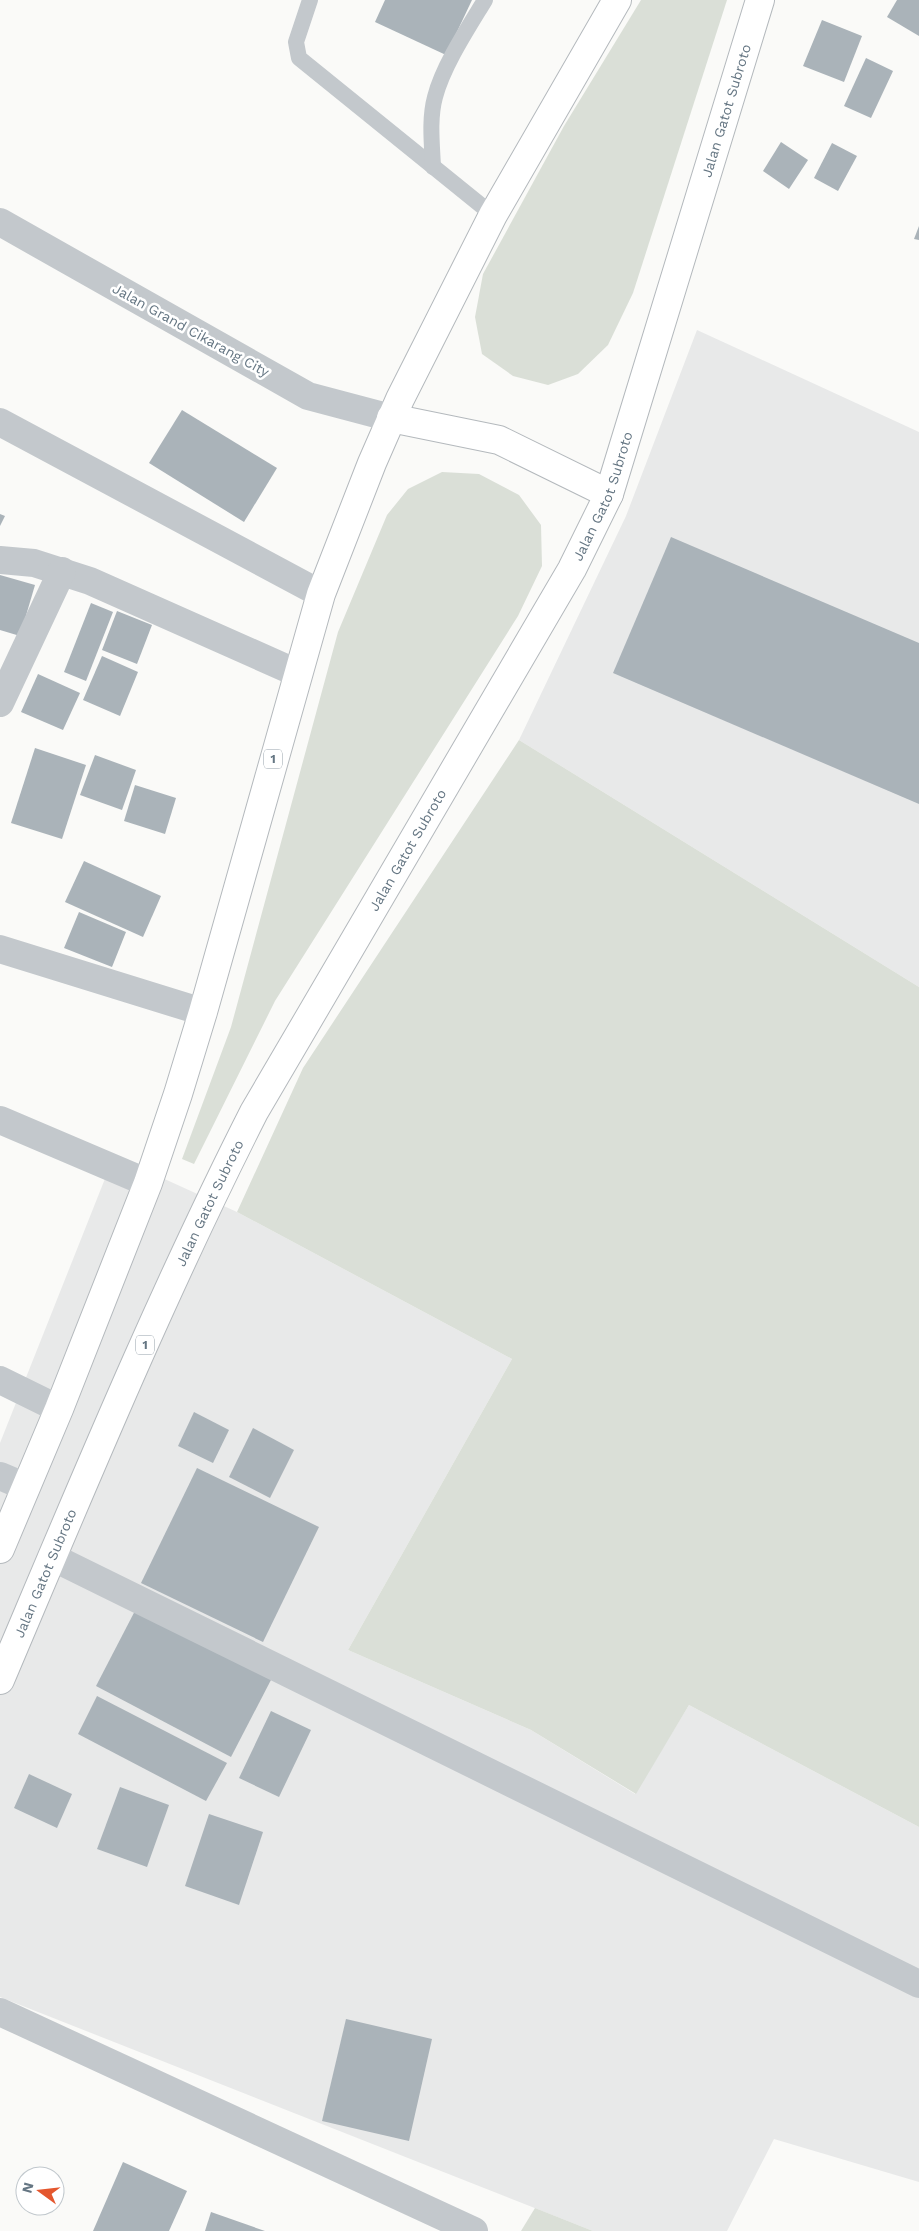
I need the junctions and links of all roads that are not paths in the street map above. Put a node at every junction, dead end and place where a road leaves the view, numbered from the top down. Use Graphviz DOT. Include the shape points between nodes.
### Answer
graph roads {
  1 [pos="310,0"];
  2 [pos="485,0"];
  3 [pos="617,0"];
  4 [pos="760,0"];
  5 [pos="433,167"];
  6 [pos="493,215"];
  7 [pos="0,222"];
  8 [pos="391,418"];
  9 [pos="0,422"];
  10 [pos="609,494"];
  11 [pos="0,560"];
  12 [pos="62,571"];
  13 [pos="321,594"];
  14 [pos="297,673"];
  15 [pos="0,703"];
  16 [pos="0,949"];
  17 [pos="203,1012"];
  18 [pos="0,1120"];
  19 [pos="148,1183"];
  20 [pos="0,1380"];
  21 [pos="59,1409"];
  22 [pos="0,1476"];
  23 [pos="26,1487"];
  24 [pos="0,1549"];
  25 [pos="52,1557"];
  26 [pos="0,1680"];
  27 [pos="919,1984"];
  28 [pos="0,2012"];
  29 [pos="474,2231"];
  1 -- 5 [label="lane" via="296,42 299,58"];
  2 -- 5 [label="lane" via="434,98 431,122"];
  3 -- 6 [label="highway, 1"];
  4 -- 10 [label="highway, Jalan Gatot Subroto / 1"];
  5 -- 6 [label="lane"];
  6 -- 8 [label="highway, 1"];
  7 -- 8 [label="street, Jalan Grand Cikarang City" via="308,396"];
  8 -- 10 [label="highway" via="499,440"];
  8 -- 13 [label="highway, 1"];
  9 -- 13 [label="street"];
  10 -- 25 [label="highway, Jalan Gatot Subroto / 1" via="567,577 254,1112 210,1199"];
  11 -- 12 [label="street" via="34,563"];
  12 -- 14 [label="street"];
  12 -- 15 [label="street"];
  13 -- 14 [label="highway, 1"];
  14 -- 17 [label="highway, 1"];
  16 -- 17 [label="street"];
  17 -- 19 [label="highway, 1"];
  18 -- 19 [label="street"];
  19 -- 21 [label="highway, 1"];
  20 -- 21 [label="street"];
  21 -- 23 [label="highway, 1"];
  22 -- 23 [label="street"];
  23 -- 24 [label="highway, 1"];
  25 -- 26 [label="highway, Jalan Gatot Subroto / 1"];
  25 -- 27 [label="street"];
  28 -- 29 [label="street"];
}
